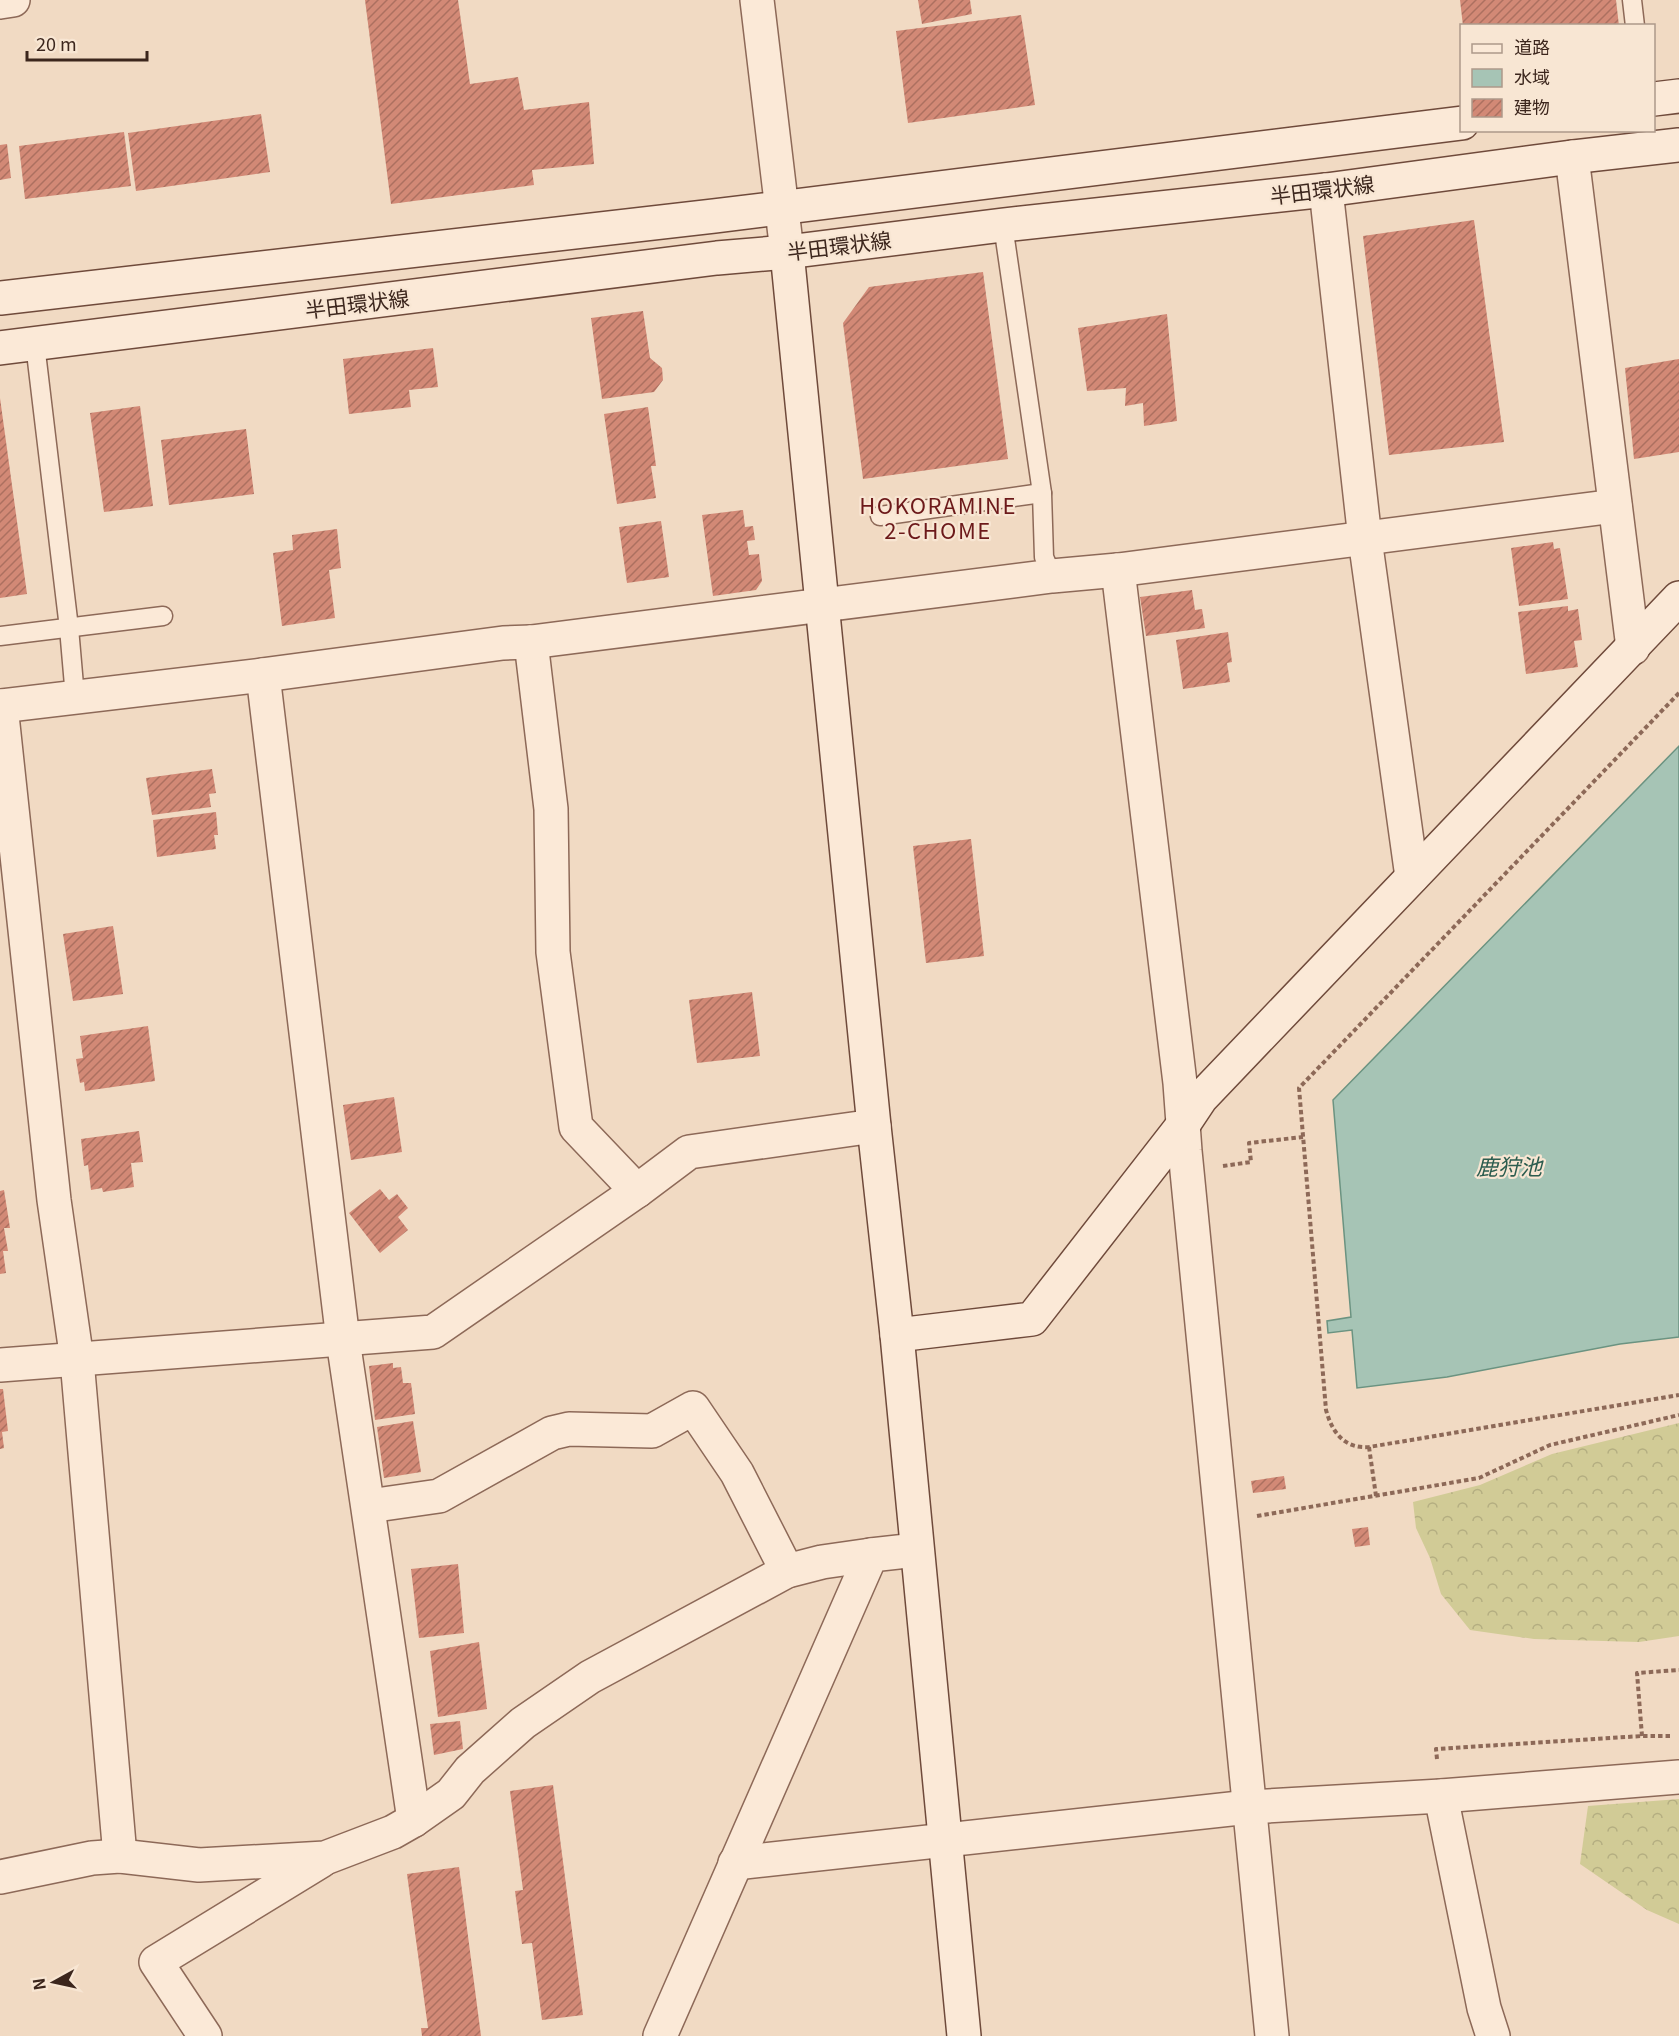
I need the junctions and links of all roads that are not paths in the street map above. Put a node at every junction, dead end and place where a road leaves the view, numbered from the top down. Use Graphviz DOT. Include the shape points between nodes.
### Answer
graph roads {
  1 [pos="13,0"];
  2 [pos="758,0"];
  3 [pos="1632,0"];
  4 [pos="0,2"];
  5 [pos="1635,24"];
  6 [pos="1679,96"];
  7 [pos="1655,99"];
  8 [pos="1460,123"];
  9 [pos="1679,145"];
  10 [pos="1572,157"];
  11 [pos="1326,190"];
  12 [pos="783,208"];
  13 [pos="1003,225"];
  14 [pos="787,252"];
  15 [pos="0,298"];
  16 [pos="35,344"];
  17 [pos="0,348"];
  18 [pos="1042,493"];
  19 [pos="1615,507"];
  20 [pos="880,516"];
  21 [pos="1365,539"];
  22 [pos="1118,570"];
  23 [pos="1052,576"];
  24 [pos="1679,598"];
  25 [pos="824,606"];
  26 [pos="163,616"];
  27 [pos="69,628"];
  28 [pos="0,636"];
  29 [pos="531,642"];
  30 [pos="1633,648"];
  31 [pos="263,675"];
  32 [pos="75,697"];
  33 [pos="0,706"];
  34 [pos="1412,877"];
  35 [pos="1183,1125"];
  36 [pos="874,1126"];
  37 [pos="638,1191"];
  38 [pos="897,1335"];
  39 [pos="343,1340"];
  40 [pos="77,1360"];
  41 [pos="0,1365"];
  42 [pos="369,1506"];
  43 [pos="916,1550"];
  44 [pos="871,1556"];
  45 [pos="787,1571"];
  46 [pos="1679,1777"];
  47 [pos="1441,1796"];
  48 [pos="1249,1807"];
  49 [pos="414,1820"];
  50 [pos="944,1839"];
  51 [pos="120,1856"];
  52 [pos="325,1858"];
  53 [pos="735,1863"];
  54 [pos="0,1877"];
  55 [pos="205,2036"];
  56 [pos="660,2036"];
  57 [pos="964,2036"];
  58 [pos="1272,2036"];
  59 [pos="1494,2036"];
  1 -- 4 [label="street"];
  2 -- 12 [label="street"];
  3 -- 5 [label="lane"];
  6 -- 7 [label="street"];
  8 -- 12 [label="street, 半田環状線"];
  9 -- 10 [label="street, 半田環状線"];
  10 -- 11 [label="street, 半田環状線"];
  10 -- 19 [label="street"];
  11 -- 13 [label="street, 半田環状線"];
  11 -- 21 [label="street"];
  12 -- 14 [label="street"];
  12 -- 15 [label="street, 半田環状線"];
  13 -- 14 [label="street, 半田環状線"];
  13 -- 18 [label="lane"];
  14 -- 16 [label="street, 半田環状線"];
  14 -- 25 [label="street"];
  16 -- 17 [label="street, 半田環状線"];
  16 -- 27 [label="lane"];
  18 -- 20 [label="lane"];
  18 -- 23 [label="lane" via="1044,557"];
  19 -- 21 [label="street"];
  19 -- 30 [label="street"];
  21 -- 22 [label="street"];
  21 -- 34 [label="street"];
  22 -- 23 [label="street"];
  22 -- 35 [label="street"];
  23 -- 25 [label="street"];
  24 -- 30 [label="street"];
  25 -- 29 [label="street"];
  25 -- 36 [label="street"];
  26 -- 27 [label="lane"];
  27 -- 28 [label="lane"];
  27 -- 32 [label="lane"];
  29 -- 31 [label="street"];
  29 -- 37 [label="street" via="551,809 553,952 576,1127"];
  30 -- 34 [label="street"];
  31 -- 32 [label="street"];
  31 -- 39 [label="street"];
  32 -- 33 [label="street"];
  33 -- 40 [label="street" via="54,1200"];
  34 -- 35 [label="street" via="1201,1098"];
  35 -- 38 [label="street" via="1032,1319"];
  35 -- 48 [label="street"];
  36 -- 37 [label="street" via="689,1152"];
  36 -- 38 [label="street"];
  37 -- 39 [label="street" via="433,1332"];
  38 -- 43 [label="street"];
  39 -- 40 [label="street"];
  39 -- 42 [label="street"];
  40 -- 41 [label="street"];
  40 -- 51 [label="street"];
  42 -- 45 [label="street" via="439,1496 552,1433 569,1429 652,1431 693,1408 738,1473"];
  42 -- 49 [label="street"];
  43 -- 44 [label="street"];
  43 -- 50 [label="street"];
  44 -- 45 [label="street"];
  44 -- 53 [label="street"];
  45 -- 49 [label="street" via="590,1677 522,1723 470,1770 451,1794"];
  46 -- 47 [label="street"];
  47 -- 48 [label="street"];
  47 -- 59 [label="street" via="1484,2008"];
  48 -- 50 [label="street"];
  48 -- 58 [label="street"];
  49 -- 52 [label="street"];
  50 -- 53 [label="street"];
  50 -- 57 [label="street"];
  51 -- 52 [label="street" via="199,1865"];
  51 -- 54 [label="street"];
  52 -- 55 [label="street" via="156,1962"];
  53 -- 56 [label="street"];
}
